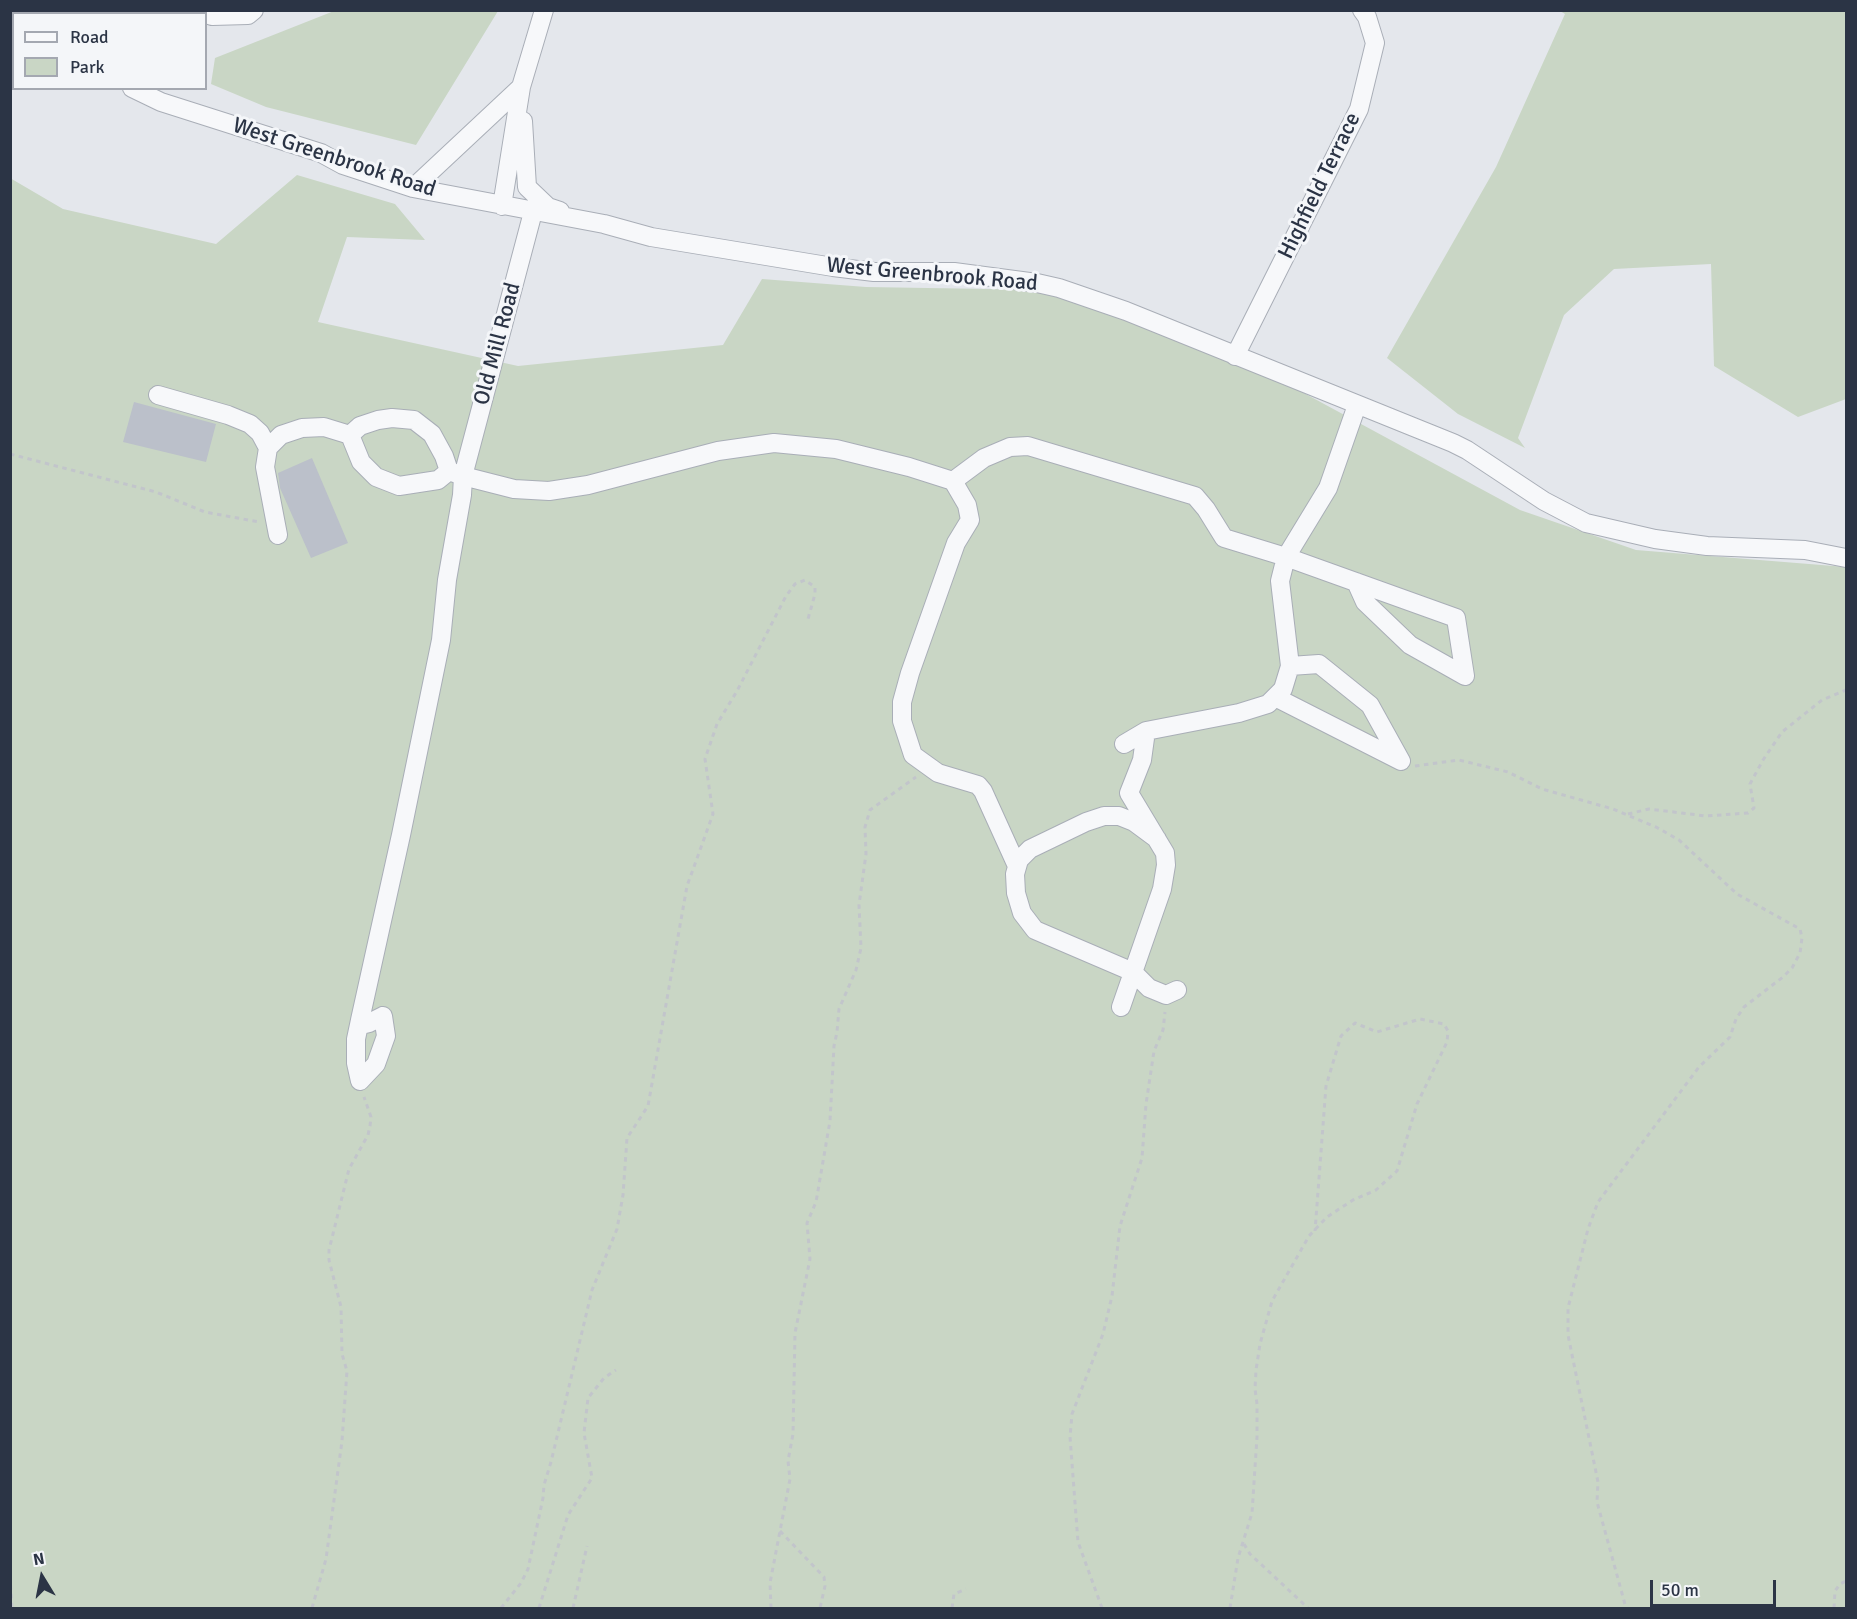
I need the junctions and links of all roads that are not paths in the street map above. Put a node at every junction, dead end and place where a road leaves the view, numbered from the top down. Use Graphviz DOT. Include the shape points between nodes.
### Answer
graph roads {
  1 [pos="255,10"];
  2 [pos="544,10"];
  3 [pos="1362,10"];
  4 [pos="207,14"];
  5 [pos="521,87"];
  6 [pos="136,90"];
  7 [pos="413,188"];
  8 [pos="502,206"];
  9 [pos="533,212"];
  10 [pos="604,224"];
  11 [pos="1235,356"];
  12 [pos="158,395"];
  13 [pos="1357,405"];
  14 [pos="350,435"];
  15 [pos="268,448"];
  16 [pos="456,474"];
  17 [pos="953,481"];
  18 [pos="278,535"];
  19 [pos="1286,556"];
  20 [pos="1846,558"];
  21 [pos="1356,582"];
  22 [pos="1290,666"];
  23 [pos="1275,697"];
  24 [pos="1146,731"];
  25 [pos="1124,744"];
  26 [pos="1157,839"];
  27 [pos="1017,866"];
  28 [pos="1133,972"];
  29 [pos="1172,993"];
  30 [pos="1121,1007"];
  31 [pos="360,1020"];
  1 -- 4 [label="street" via="248,15"];
  2 -- 5 [label="street"];
  3 -- 11 [label="street, Highfield Terrace" via="1375,43 1359,109"];
  5 -- 7 [label="street"];
  5 -- 8 [label="street"];
  5 -- 10 [label="street" via="527,187 548,207"];
  6 -- 7 [label="street, West Greenbrook Road" via="161,102 321,153 343,165"];
  7 -- 8 [label="street, West Greenbrook Road"];
  8 -- 9 [label="street, West Greenbrook Road"];
  9 -- 10 [label="street, West Greenbrook Road"];
  9 -- 16 [label="street, Old Mill Road"];
  10 -- 11 [label="street, West Greenbrook Road" via="651,237 833,267 874,272 954,272 1037,283 1126,312"];
  11 -- 13 [label="street, West Greenbrook Road"];
  12 -- 15 [label="street" via="250,424"];
  13 -- 19 [label="street" via="1328,488"];
  13 -- 20 [label="street, West Greenbrook Road" via="1467,450 1544,501 1586,523 1655,539 1707,546 1805,550"];
  14 -- 15 [label="street" via="324,427 302,428 281,435"];
  14 -- 16 [label="street" via="361,462 376,477 399,486"];
  14 -- 16 [label="street" via="360,426 378,420 414,420 432,434"];
  15 -- 18 [label="street" via="265,467"];
  16 -- 17 [label="street" via="514,489 549,491 588,485 718,451 774,443 836,449"];
  16 -- 31 [label="street, Old Mill Road" via="462,495 441,640"];
  17 -- 19 [label="street" via="984,458 1010,447 1028,446 1195,496 1224,538"];
  17 -- 27 [label="street" via="967,505 970,520 953,553 910,673 902,702 902,721 913,755 938,773 978,784 983,790"];
  19 -- 21 [label="street"];
  19 -- 22 [label="street" via="1280,581"];
  21 -- 21 [label="street" via="1365,602 1410,645 1465,676 1456,618"];
  22 -- 23 [label="street" via="1283,689"];
  22 -- 23 [label="street" via="1319,664 1370,705 1401,761"];
  23 -- 24 [label="street" via="1268,704 1239,713"];
  24 -- 25 [label="street"];
  24 -- 26 [label="street" via="1142,760 1129,793"];
  26 -- 27 [label="street" via="1134,822 1104,816 1030,849"];
  26 -- 28 [label="street" via="1165,853 1162,889"];
  27 -- 28 [label="street" via="1016,893 1022,913 1035,930"];
  28 -- 29 [label="street" via="1149,988"];
  28 -- 30 [label="street"];
  31 -- 31 [label="street, Old Mill Road" via="361,1025 383,1016 386,1036 376,1064 360,1081 356,1063"];
}
